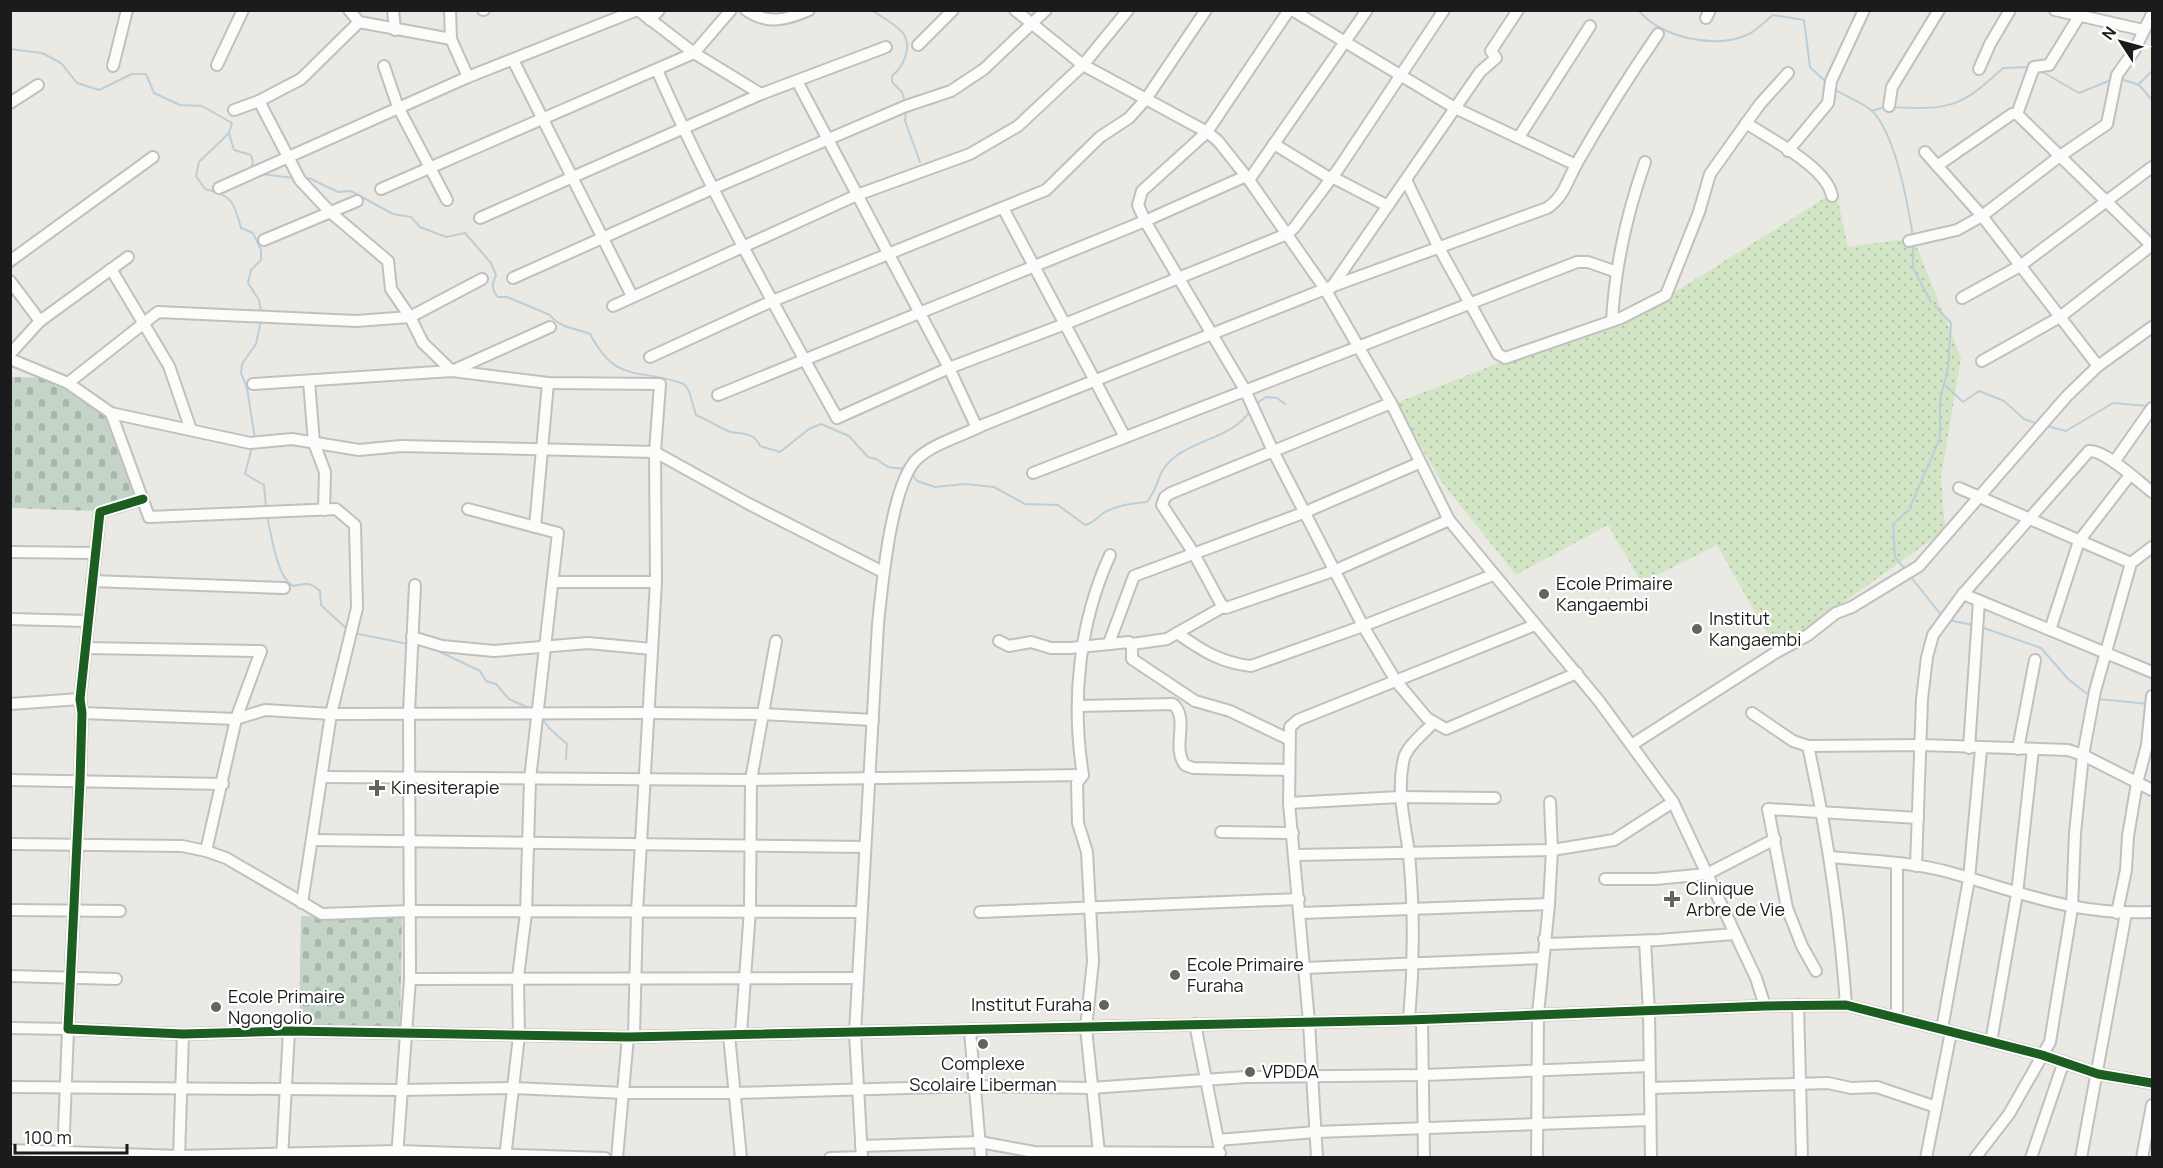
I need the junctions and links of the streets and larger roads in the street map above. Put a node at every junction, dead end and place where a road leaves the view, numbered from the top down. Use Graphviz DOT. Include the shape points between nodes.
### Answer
graph roads {
  1 [pos="127,10"];
  2 [pos="349,10"];
  3 [pos="393,10"];
  4 [pos="450,10"];
  5 [pos="637,10"];
  6 [pos="659,10"];
  7 [pos="731,10"];
  8 [pos="746,10"];
  9 [pos="809,10"];
  10 [pos="953,10"];
  11 [pos="1015,10"];
  12 [pos="1046,10"];
  13 [pos="1128,10"];
  14 [pos="1206,10"];
  15 [pos="1290,10"];
  16 [pos="1366,10"];
  17 [pos="1444,10"];
  18 [pos="1518,10"];
  19 [pos="1864,10"];
  20 [pos="1939,10"];
  21 [pos="2010,10"];
  22 [pos="2055,10"];
  23 [pos="238,12"];
  24 [pos="2080,14"];
  25 [pos="2152,14"];
  26 [pos="650,20"];
  27 [pos="360,22"];
  28 [pos="1033,25"];
  29 [pos="1590,26"];
  30 [pos="395,30"];
  31 [pos="2143,30"];
  32 [pos="1658,34"];
  33 [pos="451,39"];
  34 [pos="1346,42"];
  35 [pos="918,45"];
  36 [pos="886,47"];
  37 [pos="694,53"];
  38 [pos="513,60"];
  39 [pos="1083,64"];
  40 [pos="217,65"];
  41 [pos="113,66"];
  42 [pos="384,66"];
  43 [pos="1979,69"];
  44 [pos="657,70"];
  45 [pos="1788,73"];
  46 [pos="1401,74"];
  47 [pos="468,77"];
  48 [pos="797,81"];
  49 [pos="38,85"];
  50 [pos="761,94"];
  51 [pos="1146,99"];
  52 [pos="260,101"];
  53 [pos="10,103"];
  54 [pos="1889,106"];
  55 [pos="398,107"];
  56 [pos="1455,108"];
  57 [pos="234,110"];
  58 [pos="2018,114"];
  59 [pos="544,120"];
  60 [pos="1746,123"];
  61 [pos="683,130"];
  62 [pos="1207,132"];
  63 [pos="1519,137"];
  64 [pos="830,140"];
  65 [pos="1274,144"];
  66 [pos="1788,150"];
  67 [pos="1925,152"];
  68 [pos="288,156"];
  69 [pos="2060,156"];
  70 [pos="153,157"];
  71 [pos="1645,162"];
  72 [pos="1576,165"];
  73 [pos="1937,166"];
  74 [pos="429,167"];
  75 [pos="2152,167"];
  76 [pos="571,178"];
  77 [pos="1248,178"];
  78 [pos="1331,178"];
  79 [pos="1406,180"];
  80 [pos="219,188"];
  81 [pos="714,188"];
  82 [pos="381,189"];
  83 [pos="857,195"];
  84 [pos="1832,196"];
  85 [pos="447,200"];
  86 [pos="357,201"];
  87 [pos="2108,201"];
  88 [pos="1388,206"];
  89 [pos="1003,208"];
  90 [pos="330,213"];
  91 [pos="1982,216"];
  92 [pos="480,218"];
  93 [pos="1145,221"];
  94 [pos="1287,234"];
  95 [pos="600,237"];
  96 [pos="264,240"];
  97 [pos="1909,241"];
  98 [pos="1438,246"];
  99 [pos="2152,246"];
  100 [pos="742,248"];
  101 [pos="887,255"];
  102 [pos="128,257"];
  103 [pos="10,261"];
  104 [pos="1033,265"];
  105 [pos="2020,266"];
  106 [pos="111,269"];
  107 [pos="1617,272"];
  108 [pos="1178,277"];
  109 [pos="513,278"];
  110 [pos="482,279"];
  111 [pos="10,281"];
  112 [pos="1328,289"];
  113 [pos="632,296"];
  114 [pos="1962,298"];
  115 [pos="770,302"];
  116 [pos="1471,304"];
  117 [pos="613,306"];
  118 [pos="918,312"];
  119 [pos="410,317"];
  120 [pos="2060,317"];
  121 [pos="40,321"];
  122 [pos="1612,321"];
  123 [pos="144,322"];
  124 [pos="1065,324"];
  125 [pos="550,327"];
  126 [pos="2152,327"];
  127 [pos="1211,334"];
  128 [pos="1359,345"];
  129 [pos="10,356"];
  130 [pos="650,357"];
  131 [pos="804,359"];
  132 [pos="1982,361"];
  133 [pos="2098,366"];
  134 [pos="949,368"];
  135 [pos="452,371"];
  136 [pos="309,381"];
  137 [pos="1096,382"];
  138 [pos="68,383"];
  139 [pos="548,383"];
  140 [pos="253,384"];
  141 [pos="1245,390"];
  142 [pos="718,394"];
  143 [pos="1391,403"];
  144 [pos="2152,408"];
  145 [pos="111,413"];
  146 [pos="977,428"];
  147 [pos="191,430"];
  148 [pos="1125,437"];
  149 [pos="314,443"];
  150 [pos="543,449"];
  151 [pos="1273,451"];
  152 [pos="655,452"];
  153 [pos="2114,462"];
  154 [pos="1419,463"];
  155 [pos="1033,473"];
  156 [pos="2130,475"];
  157 [pos="1959,488"];
  158 [pos="2152,492"];
  159 [pos="1981,497"];
  160 [pos="143,499"];
  161 [pos="468,509"];
  162 [pos="324,510"];
  163 [pos="1304,513"];
  164 [pos="1449,519"];
  165 [pos="2029,519"];
  166 [pos="536,527"];
  167 [pos="2079,541"];
  168 [pos="2152,547"];
  169 [pos="10,552"];
  170 [pos="1194,552"];
  171 [pos="95,554"];
  172 [pos="1110,555"];
  173 [pos="2131,563"];
  174 [pos="1336,570"];
  175 [pos="883,572"];
  176 [pos="1493,575"];
  177 [pos="92,581"];
  178 [pos="553,582"];
  179 [pos="656,582"];
  180 [pos="415,585"];
  181 [pos="284,588"];
  182 [pos="1963,594"];
  183 [pos="1979,601"];
  184 [pos="1223,607"];
  185 [pos="10,619"];
  186 [pos="87,621"];
  187 [pos="1535,625"];
  188 [pos="1363,626"];
  189 [pos="2050,630"];
  190 [pos="1177,633"];
  191 [pos="776,641"];
  192 [pos="999,641"];
  193 [pos="412,642"];
  194 [pos="1108,643"];
  195 [pos="1132,644"];
  196 [pos="545,646"];
  197 [pos="1081,647"];
  198 [pos="87,648"];
  199 [pos="652,649"];
  200 [pos="2104,654"];
  201 [pos="2035,660"];
  202 [pos="2152,672"];
  203 [pos="1577,673"];
  204 [pos="1396,681"];
  205 [pos="80,699"];
  206 [pos="2151,701"];
  207 [pos="10,704"];
  208 [pos="1079,706"];
  209 [pos="82,712"];
  210 [pos="410,713"];
  211 [pos="539,713"];
  212 [pos="648,713"];
  213 [pos="1752,713"];
  214 [pos="331,714"];
  215 [pos="762,714"];
  216 [pos="236,719"];
  217 [pos="873,720"];
  218 [pos="1433,723"];
  219 [pos="1288,739"];
  220 [pos="1633,744"];
  221 [pos="1921,745"];
  222 [pos="1808,746"];
  223 [pos="1975,749"];
  224 [pos="2018,749"];
  225 [pos="2033,749"];
  226 [pos="2083,755"];
  227 [pos="1288,770"];
  228 [pos="1083,775"];
  229 [pos="322,777"];
  230 [pos="410,777"];
  231 [pos="530,778"];
  232 [pos="646,779"];
  233 [pos="10,780"];
  234 [pos="751,780"];
  235 [pos="869,780"];
  236 [pos="80,782"];
  237 [pos="2137,783"];
  238 [pos="223,784"];
  239 [pos="2152,790"];
  240 [pos="1400,797"];
  241 [pos="1495,798"];
  242 [pos="1289,802"];
  243 [pos="1550,802"];
  244 [pos="1673,802"];
  245 [pos="1822,812"];
  246 [pos="1918,818"];
  247 [pos="1221,832"];
  248 [pos="1293,833"];
  249 [pos="1775,839"];
  250 [pos="312,840"];
  251 [pos="641,842"];
  252 [pos="411,843"];
  253 [pos="527,843"];
  254 [pos="10,844"];
  255 [pos="77,844"];
  256 [pos="752,845"];
  257 [pos="865,847"];
  258 [pos="1552,850"];
  259 [pos="207,851"];
  260 [pos="1408,854"];
  261 [pos="1295,855"];
  262 [pos="1830,857"];
  263 [pos="1897,864"];
  264 [pos="1916,866"];
  265 [pos="1707,874"];
  266 [pos="1605,879"];
  267 [pos="1969,879"];
  268 [pos="2017,894"];
  269 [pos="1299,899"];
  270 [pos="302,903"];
  271 [pos="1549,904"];
  272 [pos="1092,906"];
  273 [pos="2072,908"];
  274 [pos="1411,909"];
  275 [pos="10,910"];
  276 [pos="73,910"];
  277 [pos="750,910"];
  278 [pos="120,911"];
  279 [pos="410,911"];
  280 [pos="637,912"];
  281 [pos="861,912"];
  282 [pos="980,912"];
  283 [pos="2152,912"];
  284 [pos="1301,913"];
  285 [pos="2122,913"];
  286 [pos="526,914"];
  287 [pos="1734,934"];
  288 [pos="1544,939"];
  289 [pos="1645,940"];
  290 [pos="1543,958"];
  291 [pos="1410,962"];
  292 [pos="1304,968"];
  293 [pos="1816,971"];
  294 [pos="10,976"];
  295 [pos="637,976"];
  296 [pos="70,977"];
  297 [pos="518,977"];
  298 [pos="858,978"];
  299 [pos="116,979"];
  300 [pos="410,979"];
  301 [pos="743,979"];
  302 [pos="1798,1005"];
  303 [pos="1846,1005"];
  304 [pos="1765,1006"];
  305 [pos="1649,1012"];
  306 [pos="1538,1014"];
  307 [pos="1897,1018"];
  308 [pos="1422,1019"];
  309 [pos="1409,1020"];
  310 [pos="1309,1022"];
  311 [pos="1195,1024"];
  312 [pos="10,1028"];
  313 [pos="1086,1028"];
  314 [pos="68,1029"];
  315 [pos="1946,1030"];
  316 [pos="289,1031"];
  317 [pos="970,1031"];
  318 [pos="741,1033"];
  319 [pos="855,1033"];
  320 [pos="183,1034"];
  321 [pos="406,1035"];
  322 [pos="729,1035"];
  323 [pos="519,1036"];
  324 [pos="631,1036"];
  325 [pos="1991,1042"];
  326 [pos="2042,1055"];
  327 [pos="2062,1064"];
  328 [pos="1649,1066"];
  329 [pos="1539,1070"];
  330 [pos="2098,1074"];
  331 [pos="1424,1075"];
  332 [pos="1313,1078"];
  333 [pos="1207,1082"];
  334 [pos="1800,1082"];
  335 [pos="2152,1083"];
  336 [pos="976,1086"];
  337 [pos="10,1087"];
  338 [pos="67,1088"];
  339 [pos="180,1088"];
  340 [pos="513,1088"];
  341 [pos="1091,1088"];
  342 [pos="1650,1088"];
  343 [pos="288,1089"];
  344 [pos="402,1090"];
  345 [pos="856,1091"];
  346 [pos="624,1093"];
  347 [pos="734,1093"];
  348 [pos="2152,1105"];
  349 [pos="1936,1107"];
  350 [pos="1650,1120"];
  351 [pos="1537,1126"];
  352 [pos="1426,1128"];
  353 [pos="1316,1132"];
  354 [pos="1218,1140"];
  355 [pos="980,1142"];
  356 [pos="10,1150"];
  357 [pos="1099,1153"];
  358 [pos="63,1154"];
  359 [pos="398,1154"];
  360 [pos="861,1154"];
  361 [pos="505,1155"];
  362 [pos="283,1156"];
  363 [pos="1220,1156"];
  364 [pos="179,1157"];
  365 [pos="605,1158"];
  366 [pos="617,1158"];
  367 [pos="741,1158"];
  368 [pos="830,1158"];
  369 [pos="981,1158"];
  370 [pos="1317,1158"];
  371 [pos="1424,1158"];
  372 [pos="1537,1158"];
  373 [pos="1651,1158"];
  374 [pos="1802,1158"];
  375 [pos="1926,1158"];
  376 [pos="1976,1158"];
  377 [pos="2031,1158"];
  378 [pos="2081,1158"];
  379 [pos="2142,1158"];
  1 -- 41 [label="street"];
  2 -- 27 [label="street"];
  3 -- 30 [label="street"];
  4 -- 33 [label="street"];
  5 -- 26 [label="street"];
  5 -- 38 [label="street"];
  6 -- 26 [label="street"];
  7 -- 37 [label="street"];
  8 -- 9 [label="street" via="759,19 784,21"];
  10 -- 35 [label="street"];
  11 -- 28 [label="street"];
  12 -- 28 [label="street"];
  13 -- 39 [label="street"];
  14 -- 51 [label="street"];
  15 -- 34 [label="street"];
  15 -- 62 [label="street"];
  16 -- 34 [label="street"];
  17 -- 46 [label="street"];
  18 -- 56 [label="street" via="1491,51 1496,58 1480,72"];
  19 -- 66 [label="street" via="1831,81 1828,103"];
  20 -- 54 [label="street" via="1892,87"];
  21 -- 43 [label="street"];
  22 -- 24 [label="street"];
  23 -- 40 [label="street"];
  24 -- 31 [label="street"];
  24 -- 58 [label="street" via="2049,65 2034,67"];
  25 -- 31 [label="street"];
  26 -- 37 [label="street"];
  27 -- 30 [label="street"];
  27 -- 52 [label="street" via="301,80"];
  28 -- 39 [label="street"];
  28 -- 64 [label="street" via="984,69 951,91"];
  29 -- 63 [label="street"];
  30 -- 33 [label="street"];
  31 -- 69 [label="street" via="2117,75 2108,124"];
  32 -- 72 [label="street" via="1626,79"];
  33 -- 47 [label="street"];
  34 -- 46 [label="street"];
  34 -- 65 [label="street"];
  36 -- 48 [label="street"];
  37 -- 44 [label="street"];
  37 -- 50 [label="street"];
  38 -- 47 [label="street"];
  38 -- 59 [label="street"];
  39 -- 51 [label="street"];
  39 -- 83 [label="street" via="1018,126 970,154"];
  42 -- 55 [label="street"];
  44 -- 59 [label="street"];
  44 -- 61 [label="street"];
  45 -- 60 [label="street"];
  46 -- 56 [label="street"];
  46 -- 78 [label="street"];
  47 -- 55 [label="street"];
  48 -- 50 [label="street"];
  48 -- 64 [label="street"];
  49 -- 53 [label="street"];
  50 -- 61 [label="street"];
  51 -- 62 [label="street"];
  51 -- 89 [label="street" via="1046,190"];
  52 -- 57 [label="street"];
  52 -- 68 [label="street"];
  55 -- 68 [label="street"];
  55 -- 74 [label="street"];
  56 -- 63 [label="street"];
  56 -- 79 [label="street"];
  58 -- 69 [label="street"];
  58 -- 73 [label="street" via="2012,114"];
  59 -- 74 [label="street"];
  59 -- 76 [label="street"];
  60 -- 66 [label="street"];
  60 -- 122 [label="street" via="1710,174 1666,295"];
  61 -- 76 [label="street"];
  61 -- 81 [label="street"];
  62 -- 77 [label="street"];
  62 -- 93 [label="street" via="1143,191 1138,205"];
  63 -- 72 [label="street"];
  64 -- 81 [label="street"];
  64 -- 83 [label="street"];
  65 -- 77 [label="street"];
  65 -- 78 [label="street"];
  66 -- 84 [label="street" via="1823,178"];
  67 -- 73 [label="street"];
  68 -- 80 [label="street"];
  68 -- 90 [label="street" via="299,178"];
  69 -- 87 [label="street"];
  69 -- 91 [label="street"];
  70 -- 103 [label="street"];
  71 -- 107 [label="street" via="1634,192"];
  72 -- 98 [label="street" via="1562,196 1547,208"];
  73 -- 91 [label="street"];
  74 -- 82 [label="street"];
  74 -- 85 [label="street"];
  75 -- 87 [label="street"];
  76 -- 92 [label="street"];
  76 -- 95 [label="street"];
  77 -- 93 [label="street"];
  77 -- 94 [label="street"];
  78 -- 88 [label="street"];
  78 -- 94 [label="street"];
  79 -- 88 [label="street"];
  79 -- 98 [label="street"];
  81 -- 95 [label="street"];
  81 -- 100 [label="street"];
  83 -- 100 [label="street"];
  83 -- 101 [label="street"];
  86 -- 90 [label="street"];
  87 -- 99 [label="street"];
  87 -- 105 [label="street"];
  88 -- 112 [label="street"];
  89 -- 101 [label="street"];
  89 -- 104 [label="street"];
  90 -- 96 [label="street"];
  90 -- 119 [label="street" via="388,261 391,289"];
  91 -- 97 [label="street" via="1957,230"];
  91 -- 105 [label="street"];
  93 -- 104 [label="street"];
  93 -- 108 [label="street"];
  94 -- 108 [label="street"];
  94 -- 112 [label="street"];
  95 -- 109 [label="street"];
  95 -- 113 [label="street"];
  98 -- 112 [label="street"];
  98 -- 116 [label="street"];
  99 -- 120 [label="street"];
  100 -- 113 [label="street"];
  100 -- 115 [label="street"];
  101 -- 115 [label="street"];
  101 -- 118 [label="street"];
  102 -- 106 [label="street"];
  104 -- 118 [label="street"];
  104 -- 124 [label="street"];
  105 -- 114 [label="street"];
  105 -- 120 [label="street"];
  106 -- 121 [label="street"];
  106 -- 123 [label="street"];
  107 -- 116 [label="street" via="1577,262"];
  107 -- 122 [label="street"];
  108 -- 124 [label="street"];
  108 -- 127 [label="street"];
  110 -- 119 [label="street"];
  111 -- 121 [label="street"];
  112 -- 127 [label="street"];
  112 -- 128 [label="street"];
  113 -- 117 [label="street"];
  115 -- 130 [label="street"];
  115 -- 131 [label="street"];
  116 -- 122 [label="street" via="1498,354 1505,358"];
  116 -- 128 [label="street"];
  118 -- 131 [label="street"];
  118 -- 134 [label="street"];
  119 -- 123 [label="street" via="356,321 158,312"];
  119 -- 135 [label="street" via="423,343"];
  120 -- 132 [label="street"];
  120 -- 133 [label="street"];
  121 -- 129 [label="street"];
  123 -- 138 [label="street"];
  123 -- 147 [label="street" via="168,366"];
  124 -- 134 [label="street"];
  124 -- 137 [label="street"];
  125 -- 135 [label="street"];
  126 -- 133 [label="street"];
  127 -- 137 [label="street"];
  127 -- 141 [label="street"];
  128 -- 141 [label="street"];
  128 -- 143 [label="street"];
  129 -- 138 [label="street"];
  131 -- 134 [label="street" via="837,418"];
  131 -- 142 [label="street"];
  133 -- 159 [label="street" via="2067,396"];
  134 -- 146 [label="street"];
  135 -- 136 [label="street"];
  135 -- 139 [label="street"];
  136 -- 140 [label="street"];
  136 -- 149 [label="street"];
  137 -- 146 [label="street"];
  137 -- 148 [label="street"];
  138 -- 145 [label="street"];
  139 -- 150 [label="street"];
  139 -- 152 [label="street" via="660,384"];
  141 -- 148 [label="street"];
  141 -- 151 [label="street"];
  143 -- 151 [label="street"];
  143 -- 154 [label="street"];
  144 -- 153 [label="street"];
  145 -- 147 [label="street"];
  145 -- 160 [label="street"];
  146 -- 175 [label="street" via="928,451 908,470"];
  147 -- 149 [label="street" via="253,444 292,439"];
  148 -- 155 [label="street"];
  149 -- 150 [label="street" via="359,450 401,446"];
  149 -- 162 [label="street" via="325,472"];
  150 -- 152 [label="street"];
  150 -- 166 [label="street"];
  151 -- 163 [label="street"];
  151 -- 170 [label="street" via="1165,497 1162,505"];
  152 -- 175 [label="street"];
  152 -- 179 [label="street"];
  153 -- 156 [label="street"];
  153 -- 165 [label="street" via="2089,452"];
  154 -- 163 [label="street"];
  154 -- 164 [label="street"];
  156 -- 158 [label="street"];
  156 -- 167 [label="street"];
  157 -- 159 [label="street"];
  159 -- 165 [label="street"];
  159 -- 220 [label="street" via="1936,550 1907,574 1836,613 1808,635"];
  160 -- 162 [label="street" via="149,517"];
  160 -- 171 [label="street" via="100,512"];
  161 -- 166 [label="street"];
  162 -- 214 [label="street" via="336,509 355,525 357,608"];
  163 -- 170 [label="street"];
  163 -- 174 [label="street"];
  164 -- 174 [label="street"];
  164 -- 176 [label="street"];
  165 -- 167 [label="street"];
  165 -- 182 [label="street"];
  166 -- 178 [label="street" via="558,533"];
  167 -- 173 [label="street"];
  167 -- 189 [label="street"];
  168 -- 173 [label="street"];
  169 -- 171 [label="street"];
  170 -- 184 [label="street"];
  170 -- 194 [label="street" via="1134,576"];
  171 -- 177 [label="street"];
  172 -- 197 [label="street" via="1095,587"];
  173 -- 200 [label="street"];
  174 -- 184 [label="street"];
  174 -- 188 [label="street"];
  175 -- 217 [label="street"];
  176 -- 187 [label="street"];
  176 -- 188 [label="street"];
  177 -- 181 [label="street"];
  177 -- 186 [label="street"];
  178 -- 179 [label="street"];
  178 -- 196 [label="street"];
  179 -- 199 [label="street"];
  180 -- 193 [label="street"];
  182 -- 183 [label="street"];
  182 -- 221 [label="street" via="1933,635 1927,657"];
  183 -- 189 [label="street"];
  183 -- 223 [label="street"];
  184 -- 190 [label="street"];
  185 -- 186 [label="street"];
  186 -- 198 [label="street"];
  187 -- 203 [label="street"];
  187 -- 204 [label="street"];
  188 -- 190 [label="street" via="1251,666 1207,654"];
  188 -- 204 [label="street"];
  189 -- 200 [label="street"];
  190 -- 195 [label="street" via="1167,639"];
  191 -- 215 [label="street"];
  192 -- 197 [label="street" via="1009,646 1031,642 1051,648"];
  193 -- 196 [label="street" via="494,651"];
  193 -- 210 [label="street"];
  194 -- 195 [label="street"];
  194 -- 197 [label="street"];
  195 -- 219 [label="street" via="1132,659 1187,697 1230,711"];
  196 -- 199 [label="street" via="588,643"];
  196 -- 211 [label="street"];
  197 -- 208 [label="street"];
  198 -- 205 [label="street"];
  198 -- 216 [label="street" via="261,651"];
  199 -- 212 [label="street"];
  200 -- 202 [label="street"];
  200 -- 226 [label="street"];
  201 -- 224 [label="street"];
  203 -- 218 [label="street" via="1446,729"];
  203 -- 220 [label="street"];
  204 -- 218 [label="street"];
  204 -- 219 [label="street" via="1298,720 1290,728"];
  205 -- 207 [label="street"];
  205 -- 209 [label="street"];
  206 -- 237 [label="street"];
  208 -- 227 [label="street" via="1173,704 1179,712 1179,750 1185,765"];
  208 -- 228 [label="street" via="1078,747"];
  209 -- 216 [label="street"];
  209 -- 236 [label="street"];
  210 -- 211 [label="street"];
  210 -- 214 [label="street"];
  210 -- 230 [label="street"];
  211 -- 212 [label="street"];
  211 -- 231 [label="street"];
  212 -- 215 [label="street"];
  212 -- 232 [label="street"];
  213 -- 222 [label="street" via="1793,741"];
  214 -- 216 [label="street" via="265,710"];
  214 -- 229 [label="street"];
  215 -- 217 [label="street"];
  215 -- 234 [label="street"];
  216 -- 238 [label="street"];
  217 -- 235 [label="street"];
  218 -- 240 [label="street" via="1408,749"];
  219 -- 227 [label="street"];
  220 -- 244 [label="street"];
  221 -- 222 [label="street"];
  221 -- 223 [label="street"];
  221 -- 246 [label="street"];
  222 -- 245 [label="street"];
  223 -- 224 [label="street"];
  223 -- 267 [label="street"];
  224 -- 225 [label="street"];
  225 -- 226 [label="street" via="2068,750"];
  225 -- 268 [label="street"];
  226 -- 237 [label="street"];
  226 -- 273 [label="street"];
  227 -- 242 [label="street"];
  228 -- 235 [label="street"];
  228 -- 272 [label="street" via="1077,783 1078,823 1087,852"];
  229 -- 230 [label="street"];
  229 -- 250 [label="street"];
  230 -- 231 [label="street"];
  230 -- 252 [label="street"];
  231 -- 232 [label="street"];
  231 -- 253 [label="street"];
  232 -- 234 [label="street"];
  232 -- 251 [label="street"];
  233 -- 236 [label="street"];
  234 -- 235 [label="street"];
  234 -- 256 [label="street"];
  235 -- 257 [label="street"];
  236 -- 238 [label="street"];
  236 -- 255 [label="street"];
  237 -- 239 [label="street"];
  237 -- 285 [label="street"];
  238 -- 259 [label="street"];
  240 -- 241 [label="street"];
  240 -- 242 [label="street"];
  240 -- 260 [label="street"];
  242 -- 248 [label="street"];
  243 -- 258 [label="street"];
  244 -- 258 [label="street" via="1614,840"];
  244 -- 265 [label="street"];
  245 -- 246 [label="street"];
  245 -- 249 [label="street" via="1768,809"];
  245 -- 262 [label="street"];
  246 -- 264 [label="street"];
  247 -- 248 [label="street"];
  248 -- 261 [label="street"];
  249 -- 265 [label="street"];
  249 -- 293 [label="street" via="1787,908"];
  250 -- 252 [label="street"];
  250 -- 270 [label="street"];
  251 -- 253 [label="street"];
  251 -- 256 [label="street"];
  251 -- 280 [label="street"];
  252 -- 253 [label="street"];
  252 -- 279 [label="street"];
  253 -- 286 [label="street"];
  254 -- 255 [label="street"];
  255 -- 259 [label="street" via="182,846"];
  255 -- 276 [label="street"];
  256 -- 257 [label="street"];
  256 -- 277 [label="street"];
  257 -- 281 [label="street"];
  258 -- 260 [label="street"];
  258 -- 271 [label="street"];
  259 -- 270 [label="street" via="249,870"];
  260 -- 261 [label="street"];
  260 -- 274 [label="street"];
  261 -- 269 [label="street"];
  262 -- 263 [label="street"];
  262 -- 303 [label="street"];
  263 -- 264 [label="street"];
  263 -- 307 [label="street"];
  264 -- 267 [label="street"];
  265 -- 266 [label="street"];
  265 -- 287 [label="street"];
  267 -- 268 [label="street"];
  267 -- 315 [label="street"];
  268 -- 273 [label="street"];
  268 -- 325 [label="street"];
  269 -- 272 [label="street"];
  269 -- 284 [label="street"];
  270 -- 279 [label="street" via="322,914"];
  271 -- 274 [label="street"];
  271 -- 288 [label="street"];
  272 -- 282 [label="street"];
  272 -- 313 [label="street" via="1093,961"];
  273 -- 285 [label="street"];
  273 -- 326 [label="street" via="2050,1042"];
  274 -- 284 [label="street"];
  274 -- 291 [label="street"];
  275 -- 276 [label="street"];
  276 -- 278 [label="street"];
  276 -- 296 [label="street"];
  277 -- 280 [label="street"];
  277 -- 281 [label="street"];
  277 -- 301 [label="street"];
  279 -- 286 [label="street"];
  279 -- 300 [label="street"];
  280 -- 286 [label="street"];
  280 -- 295 [label="street"];
  281 -- 298 [label="street"];
  283 -- 285 [label="street"];
  284 -- 292 [label="street"];
  285 -- 330 [label="street"];
  286 -- 297 [label="street"];
  287 -- 289 [label="street"];
  287 -- 304 [label="street"];
  288 -- 289 [label="street" via="1547,944"];
  288 -- 290 [label="street"];
  289 -- 305 [label="street"];
  290 -- 291 [label="street"];
  290 -- 306 [label="street"];
  291 -- 292 [label="street"];
  291 -- 309 [label="street"];
  292 -- 310 [label="street"];
  294 -- 296 [label="street"];
  295 -- 297 [label="street"];
  295 -- 301 [label="street"];
  295 -- 324 [label="street"];
  296 -- 299 [label="street"];
  296 -- 314 [label="street"];
  297 -- 300 [label="street"];
  297 -- 323 [label="street"];
  298 -- 301 [label="street"];
  298 -- 319 [label="street"];
  300 -- 321 [label="street"];
  301 -- 318 [label="street"];
  302 -- 303 [label="street"];
  302 -- 304 [label="street"];
  302 -- 334 [label="street"];
  303 -- 307 [label="street"];
  304 -- 305 [label="street"];
  305 -- 306 [label="street"];
  305 -- 328 [label="street"];
  306 -- 308 [label="street"];
  306 -- 329 [label="street"];
  307 -- 315 [label="street"];
  308 -- 309 [label="street"];
  308 -- 331 [label="street"];
  309 -- 310 [label="street"];
  310 -- 311 [label="street"];
  310 -- 332 [label="street"];
  311 -- 313 [label="street"];
  311 -- 333 [label="street"];
  312 -- 314 [label="street"];
  313 -- 317 [label="street"];
  313 -- 341 [label="street"];
  314 -- 320 [label="street"];
  314 -- 338 [label="street"];
  315 -- 325 [label="street"];
  315 -- 349 [label="street"];
  316 -- 320 [label="street"];
  316 -- 321 [label="street"];
  316 -- 343 [label="street"];
  317 -- 319 [label="street"];
  317 -- 336 [label="street"];
  318 -- 319 [label="street"];
  318 -- 322 [label="street"];
  319 -- 345 [label="street"];
  320 -- 339 [label="street"];
  321 -- 323 [label="street"];
  321 -- 344 [label="street"];
  322 -- 324 [label="street"];
  322 -- 347 [label="street"];
  323 -- 324 [label="street"];
  323 -- 340 [label="street"];
  324 -- 346 [label="street"];
  325 -- 326 [label="street"];
  326 -- 327 [label="street"];
  326 -- 376 [label="street" via="2009,1114"];
  327 -- 330 [label="street"];
  327 -- 377 [label="street"];
  328 -- 329 [label="street"];
  328 -- 342 [label="street"];
  329 -- 331 [label="street"];
  329 -- 351 [label="street"];
  330 -- 335 [label="street"];
  330 -- 378 [label="street"];
  331 -- 332 [label="street"];
  331 -- 352 [label="street"];
  332 -- 333 [label="street" via="1246,1077"];
  332 -- 353 [label="street"];
  333 -- 341 [label="street"];
  333 -- 354 [label="street"];
  334 -- 342 [label="street"];
  334 -- 349 [label="street" via="1876,1087"];
  334 -- 374 [label="street"];
  336 -- 341 [label="street"];
  336 -- 345 [label="street"];
  336 -- 355 [label="street"];
  337 -- 338 [label="street"];
  338 -- 339 [label="street"];
  338 -- 358 [label="street"];
  339 -- 343 [label="street"];
  339 -- 364 [label="street"];
  340 -- 344 [label="street"];
  340 -- 346 [label="street"];
  340 -- 361 [label="street"];
  341 -- 357 [label="street"];
  342 -- 350 [label="street"];
  343 -- 344 [label="street"];
  343 -- 362 [label="street"];
  344 -- 359 [label="street"];
  345 -- 347 [label="street"];
  345 -- 360 [label="street"];
  346 -- 347 [label="street"];
  346 -- 366 [label="street"];
  347 -- 367 [label="street"];
  348 -- 379 [label="street"];
  349 -- 375 [label="street"];
  350 -- 351 [label="street"];
  350 -- 373 [label="street"];
  351 -- 352 [label="street"];
  351 -- 372 [label="street"];
  352 -- 353 [label="street"];
  352 -- 371 [label="street"];
  353 -- 354 [label="street"];
  353 -- 370 [label="street"];
  354 -- 363 [label="street"];
  355 -- 357 [label="street" via="1034,1152"];
  355 -- 360 [label="street"];
  355 -- 369 [label="street"];
  356 -- 358 [label="street"];
  357 -- 363 [label="street"];
  358 -- 364 [label="street"];
  359 -- 361 [label="street"];
  359 -- 362 [label="street"];
  360 -- 368 [label="street"];
  361 -- 365 [label="street"];
  362 -- 364 [label="street"];
}
